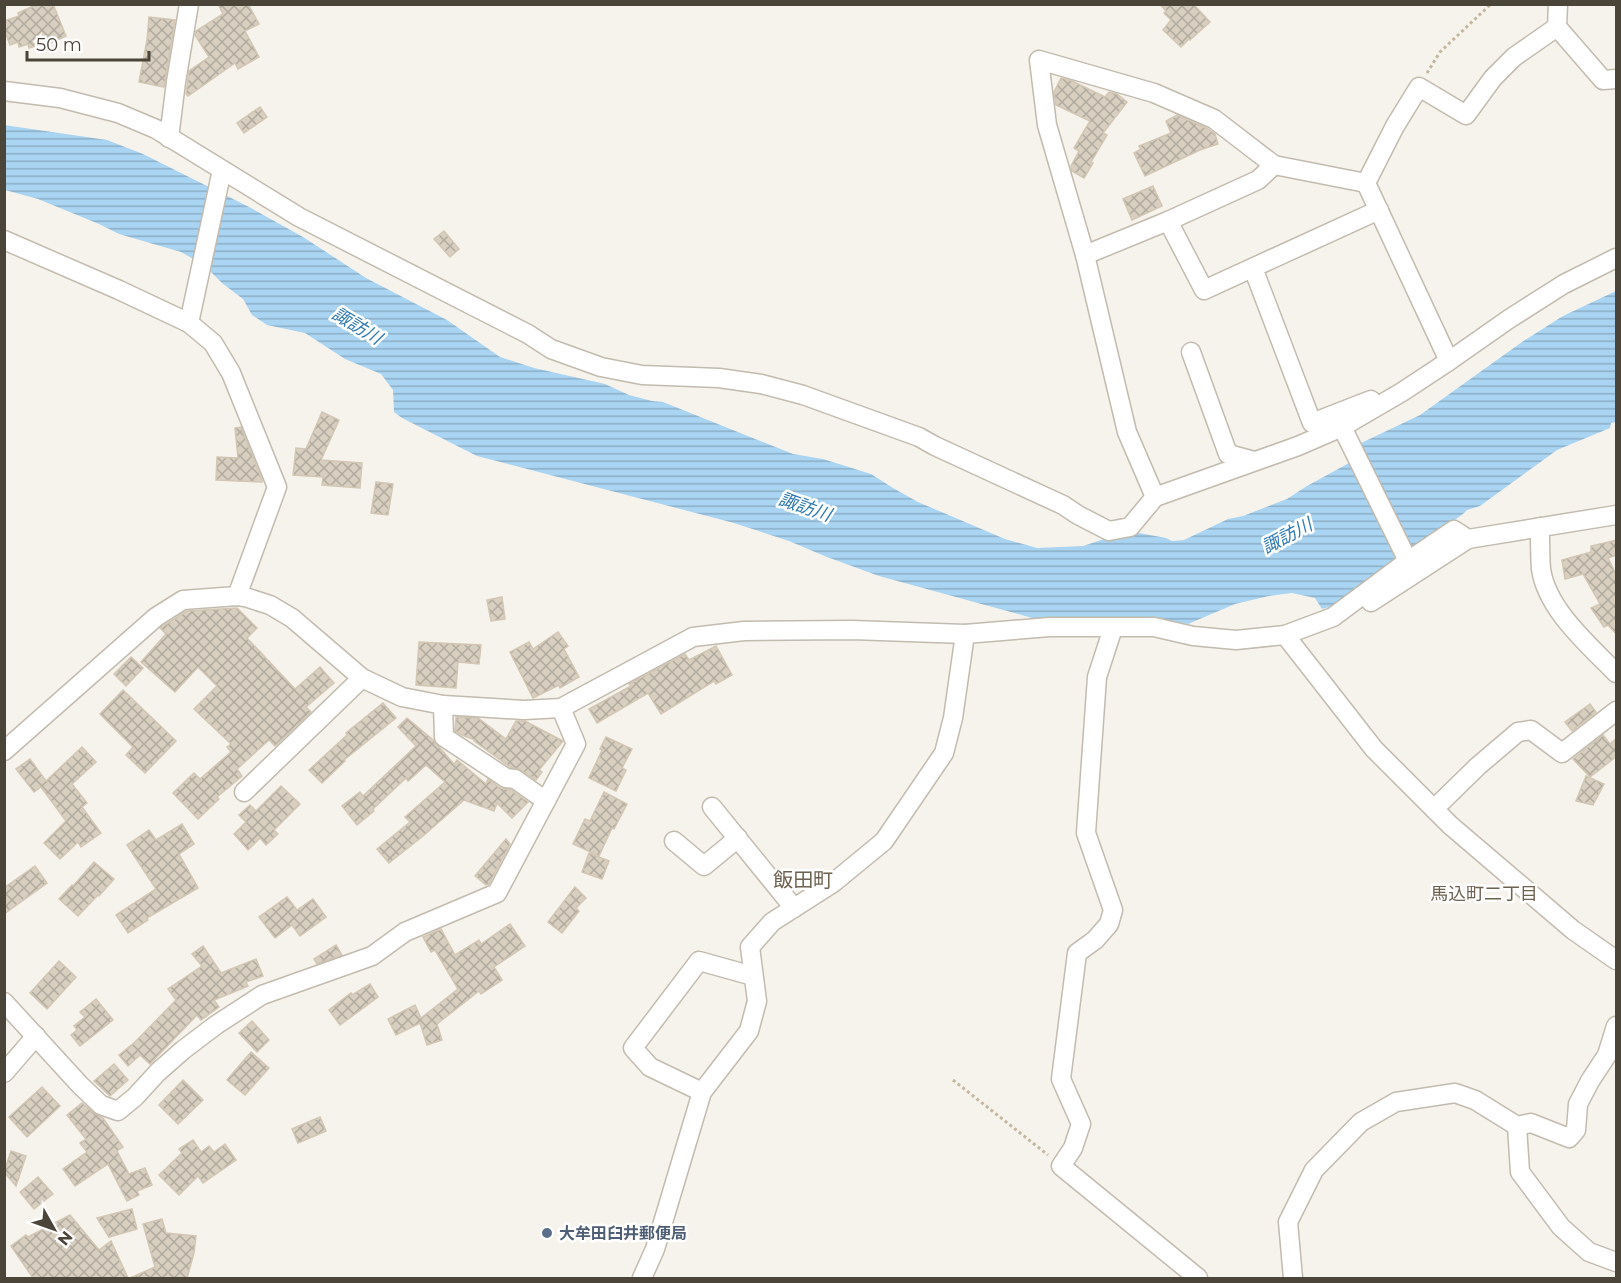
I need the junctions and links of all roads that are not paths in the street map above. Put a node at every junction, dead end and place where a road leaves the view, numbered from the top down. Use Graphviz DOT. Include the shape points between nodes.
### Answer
graph roads {
  1 [pos="189,4"];
  2 [pos="1558,4"];
  3 [pos="1557,27"];
  4 [pos="1617,80"];
  5 [pos="4,91"];
  6 [pos="169,138"];
  7 [pos="1274,165"];
  8 [pos="222,170"];
  9 [pos="1366,183"];
  10 [pos="1379,210"];
  11 [pos="1168,221"];
  12 [pos="4,240"];
  13 [pos="1085,255"];
  14 [pos="1617,258"];
  15 [pos="1253,268"];
  16 [pos="191,316"];
  17 [pos="1191,352"];
  18 [pos="1449,362"];
  19 [pos="1384,403"];
  20 [pos="1343,431"];
  21 [pos="1254,461"];
  22 [pos="1155,497"];
  23 [pos="1617,515"];
  24 [pos="1540,527"];
  25 [pos="1468,539"];
  26 [pos="1406,559"];
  27 [pos="237,596"];
  28 [pos="1333,617"];
  29 [pos="1113,628"];
  30 [pos="965,634"];
  31 [pos="1285,635"];
  32 [pos="1617,673"];
  33 [pos="362,678"];
  34 [pos="443,705"];
  35 [pos="561,708"];
  36 [pos="1617,711"];
  37 [pos="4,751"];
  38 [pos="244,792"];
  39 [pos="546,801"];
  40 [pos="712,807"];
  41 [pos="1434,808"];
  42 [pos="738,838"];
  43 [pos="674,841"];
  44 [pos="794,908"];
  45 [pos="1617,960"];
  46 [pos="753,976"];
  47 [pos="4,1002"];
  48 [pos="1617,1026"];
  49 [pos="36,1036"];
  50 [pos="4,1073"];
  51 [pos="702,1092"];
  52 [pos="1517,1126"];
  53 [pos="1617,1262"];
  54 [pos="642,1278"];
  55 [pos="1198,1278"];
  56 [pos="1293,1278"];
  1 -- 6 [label="street"];
  2 -- 3 [label="street"];
  3 -- 4 [label="street" via="1603,80"];
  3 -- 9 [label="street" via="1514,57 1466,115 1419,87"];
  5 -- 6 [label="street" via="60,98 118,113"];
  6 -- 8 [label="street"];
  7 -- 9 [label="street"];
  7 -- 11 [label="street" via="1258,180"];
  7 -- 13 [label="street" via="1214,119 1154,93 1039,60 1047,124"];
  8 -- 16 [label="street"];
  8 -- 22 [label="street" via="298,217 551,349 601,367 642,375 719,378 803,395 919,437 1064,505 1109,531 1130,527"];
  9 -- 10 [label="street"];
  10 -- 15 [label="street"];
  10 -- 18 [label="street"];
  11 -- 13 [label="street"];
  11 -- 15 [label="street" via="1204,290"];
  12 -- 16 [label="street" via="118,290"];
  13 -- 22 [label="street" via="1127,432"];
  14 -- 18 [label="street" via="1564,284"];
  15 -- 19 [label="street" via="1312,423 1374,398"];
  16 -- 27 [label="street" via="231,373 277,486"];
  17 -- 21 [label="street" via="1228,454"];
  18 -- 19 [label="street"];
  19 -- 20 [label="street"];
  20 -- 21 [label="street"];
  20 -- 26 [label="street"];
  21 -- 22 [label="street"];
  23 -- 24 [label="street"];
  24 -- 25 [label="street"];
  24 -- 32 [label="street" via="1542,571 1551,599"];
  25 -- 26 [label="street" via="1454,530"];
  25 -- 28 [label="street" via="1371,603"];
  26 -- 28 [label="street"];
  27 -- 33 [label="street" via="270,605 292,618"];
  27 -- 37 [label="street" via="183,600 156,617"];
  28 -- 31 [label="street"];
  29 -- 30 [label="street" via="1050,627"];
  29 -- 31 [label="street" via="1154,627 1236,640"];
  29 -- 55 [label="street" via="1097,677 1086,833 1113,910 1109,924 1077,953 1061,1079 1081,1124 1073,1148 1061,1166"];
  30 -- 35 [label="street" via="780,630 693,637"];
  30 -- 44 [label="street" via="944,753 884,840 833,883"];
  31 -- 41 [label="street" via="1374,749"];
  33 -- 34 [label="street" via="402,697"];
  33 -- 38 [label="street"];
  34 -- 35 [label="street"];
  34 -- 39 [label="street" via="444,737"];
  35 -- 39 [label="street" via="576,744"];
  36 -- 41 [label="street" via="1562,753 1531,730 1518,732"];
  39 -- 49 [label="street" via="497,893 405,932 372,956 262,995 183,1050 118,1111 101,1105"];
  40 -- 42 [label="street"];
  41 -- 45 [label="street" via="1573,930"];
  42 -- 43 [label="street" via="704,866"];
  42 -- 44 [label="street"];
  44 -- 46 [label="street" via="772,922 750,947"];
  46 -- 51 [label="street" via="757,1001 749,1031"];
  46 -- 51 [label="street" via="699,961 633,1048 650,1067"];
  47 -- 49 [label="street"];
  48 -- 52 [label="street" via="1607,1055 1578,1104 1576,1130 1569,1138 1531,1123"];
  49 -- 50 [label="street"];
  51 -- 54 [label="street" via="655,1249"];
  52 -- 53 [label="street" via="1520,1172 1568,1234 1589,1252"];
  52 -- 56 [label="street" via="1475,1100 1455,1093 1396,1102 1361,1122 1314,1170 1288,1222"];
}
